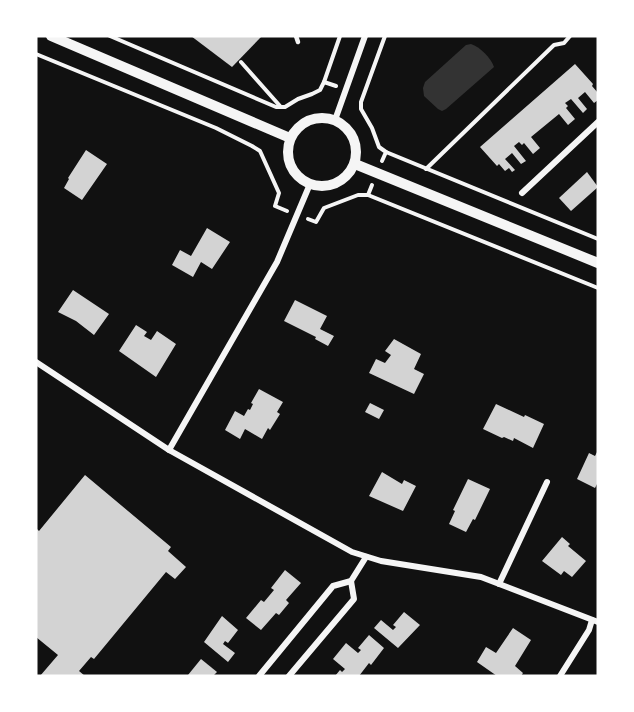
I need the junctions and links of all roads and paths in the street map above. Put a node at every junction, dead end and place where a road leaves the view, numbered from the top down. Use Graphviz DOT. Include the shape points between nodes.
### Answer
graph roads {
  1 [pos="51,36"];
  2 [pos="110,36"];
  3 [pos="340,36"];
  4 [pos="365,36"];
  5 [pos="385,36"];
  6 [pos="570,36"];
  7 [pos="36,54"];
  8 [pos="240,62"];
  9 [pos="324,82"];
  10 [pos="336,86"];
  11 [pos="280,107"];
  12 [pos="335,120"];
  13 [pos="598,122"];
  14 [pos="256,136"];
  15 [pos="290,138"];
  16 [pos="252,146"];
  17 [pos="386,152"];
  18 [pos="382,163"];
  19 [pos="355,164"];
  20 [pos="426,169"];
  21 [pos="310,184"];
  22 [pos="373,184"];
  23 [pos="522,193"];
  24 [pos="368,195"];
  25 [pos="288,212"];
  26 [pos="304,218"];
  27 [pos="598,239"];
  28 [pos="598,263"];
  29 [pos="598,288"];
  30 [pos="36,362"];
  31 [pos="169,450"];
  32 [pos="547,482"];
  33 [pos="366,557"];
  34 [pos="351,581"];
  35 [pos="499,584"];
  36 [pos="595,621"];
  37 [pos="259,676"];
  38 [pos="289,676"];
  39 [pos="560,676"];
  1 -- 15 [label="street"];
  2 -- 11 [label="path"];
  3 -- 9 [label="path"];
  4 -- 12 [label="street"];
  5 -- 17 [label="path" via="361,109 379,147"];
  6 -- 20 [label="path" via="564,43 554,45"];
  7 -- 16 [label="path"];
  8 -- 11 [label="path"];
  9 -- 10 [label="path"];
  9 -- 11 [label="path" via="320,90"];
  12 -- 15 [label="street" via="309,120"];
  12 -- 19 [label="street" via="352,133 356,143"];
  13 -- 23 [label="street"];
  14 -- 16 [label="path"];
  15 -- 21 [label="street" via="290,165 298,177"];
  16 -- 25 [label="path" via="260,152 278,187 275,206"];
  17 -- 18 [label="path"];
  17 -- 20 [label="path"];
  19 -- 21 [label="street" via="348,176 337,183"];
  19 -- 28 [label="street"];
  20 -- 27 [label="path"];
  21 -- 31 [label="street" via="277,262"];
  22 -- 24 [label="path"];
  24 -- 26 [label="path" via="324,208 316,222"];
  24 -- 29 [label="path"];
  30 -- 31 [label="street"];
  31 -- 33 [label="street"];
  32 -- 35 [label="street"];
  33 -- 34 [label="street"];
  33 -- 35 [label="street" via="473,575"];
  34 -- 37 [label="street" via="333,586"];
  34 -- 38 [label="street" via="354,599"];
  35 -- 36 [label="street"];
  36 -- 39 [label="street"];
}
